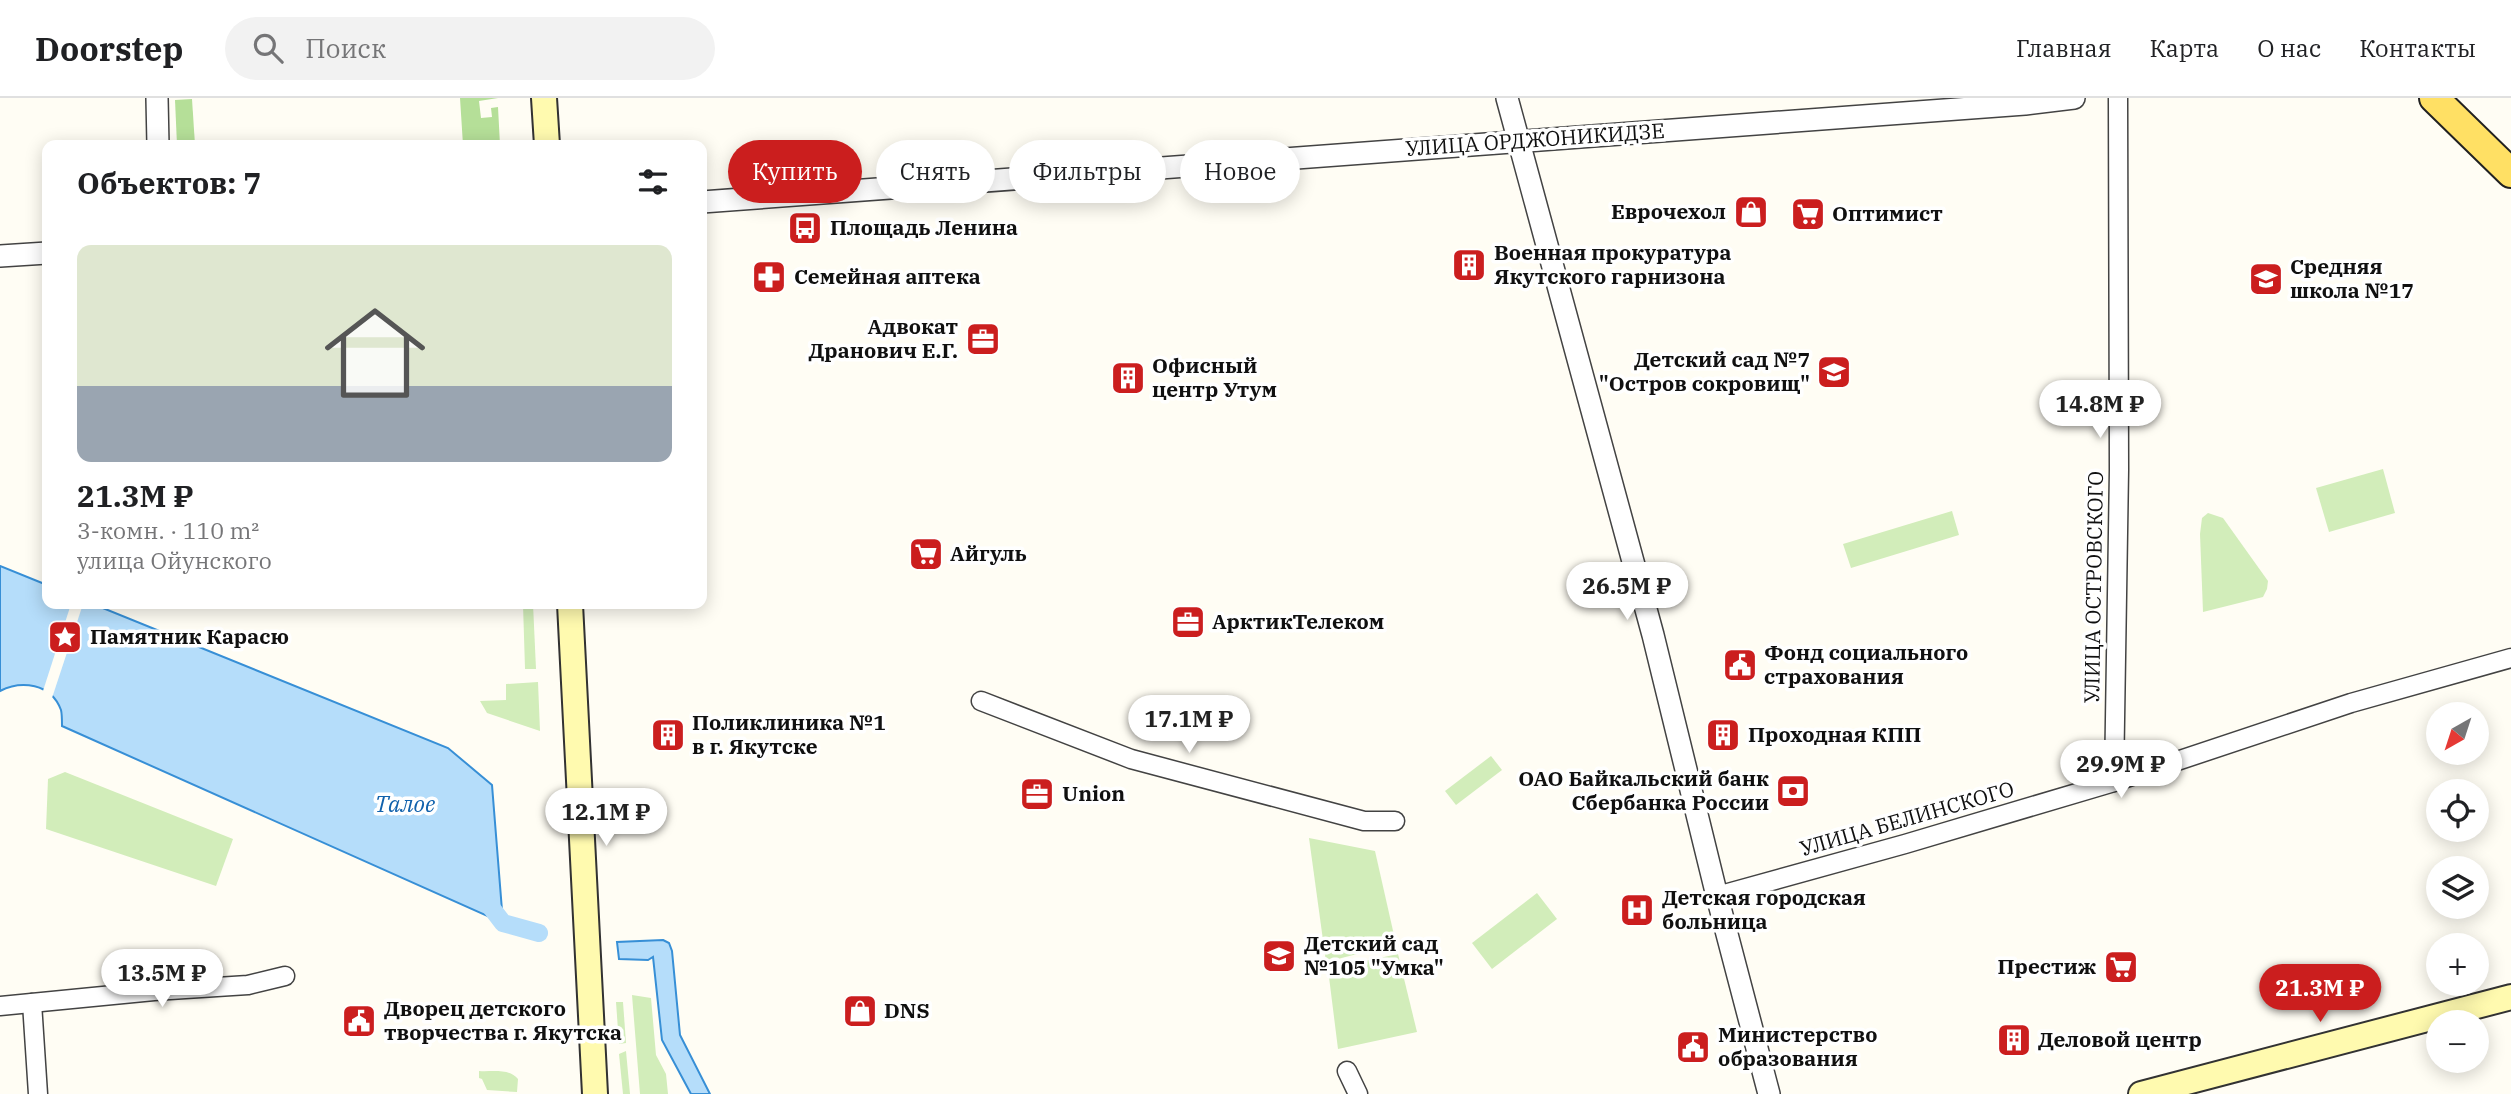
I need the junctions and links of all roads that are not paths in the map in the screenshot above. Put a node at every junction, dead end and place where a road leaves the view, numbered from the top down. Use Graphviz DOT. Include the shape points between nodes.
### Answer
graph roads {
  1 [pos="157,98"];
  2 [pos="544,98"];
  3 [pos="1507,98"];
  4 [pos="2074,98"];
  5 [pos="2118,98"];
  6 [pos="2434,98"];
  7 [pos="158,140"];
  8 [pos="547,140"];
  9 [pos="1519,141"];
  10 [pos="2511,173"];
  11 [pos="707,202"];
  12 [pos="42,253"];
  13 [pos="0,256"];
  14 [pos="570,609"];
  15 [pos="2511,658"];
  16 [pos="981,701"];
  17 [pos="2114,782"];
  18 [pos="1395,821"];
  19 [pos="1717,896"];
  20 [pos="285,976"];
  21 [pos="2511,997"];
  22 [pos="32,1003"];
  23 [pos="0,1006"];
  24 [pos="1348,1071"];
  25 [pos="38,1094"];
  26 [pos="595,1094"];
  27 [pos="1358,1094"];
  28 [pos="1769,1094"];
  29 [pos="2141,1094"];
  1 -- 7 [label="street"];
  2 -- 8 [label="main road"];
  3 -- 9 [label="street"];
  4 -- 9 [label="street, УЛИЦА ОРДЖОНИКИДЗЕ"];
  5 -- 17 [label="street, УЛИЦА ОСТРОВСКОГО"];
  6 -- 10 [label="main road"];
  9 -- 11 [label="street, УЛИЦА ОРДЖОНИКИДЗЕ"];
  9 -- 19 [label="street" via="1653,635"];
  12 -- 13 [label="street"];
  14 -- 26 [label="main road"];
  15 -- 17 [label="street, УЛИЦА БЕЛИНСКОГО" via="2351,703"];
  16 -- 18 [label="street" via="1131,759 1364,821"];
  17 -- 19 [label="street, УЛИЦА БЕЛИНСКОГО"];
  19 -- 28 [label="street"];
  20 -- 22 [label="street" via="248,985"];
  21 -- 29 [label="main road"];
  22 -- 23 [label="street"];
  22 -- 25 [label="street"];
  24 -- 27 [label="street"];
}
